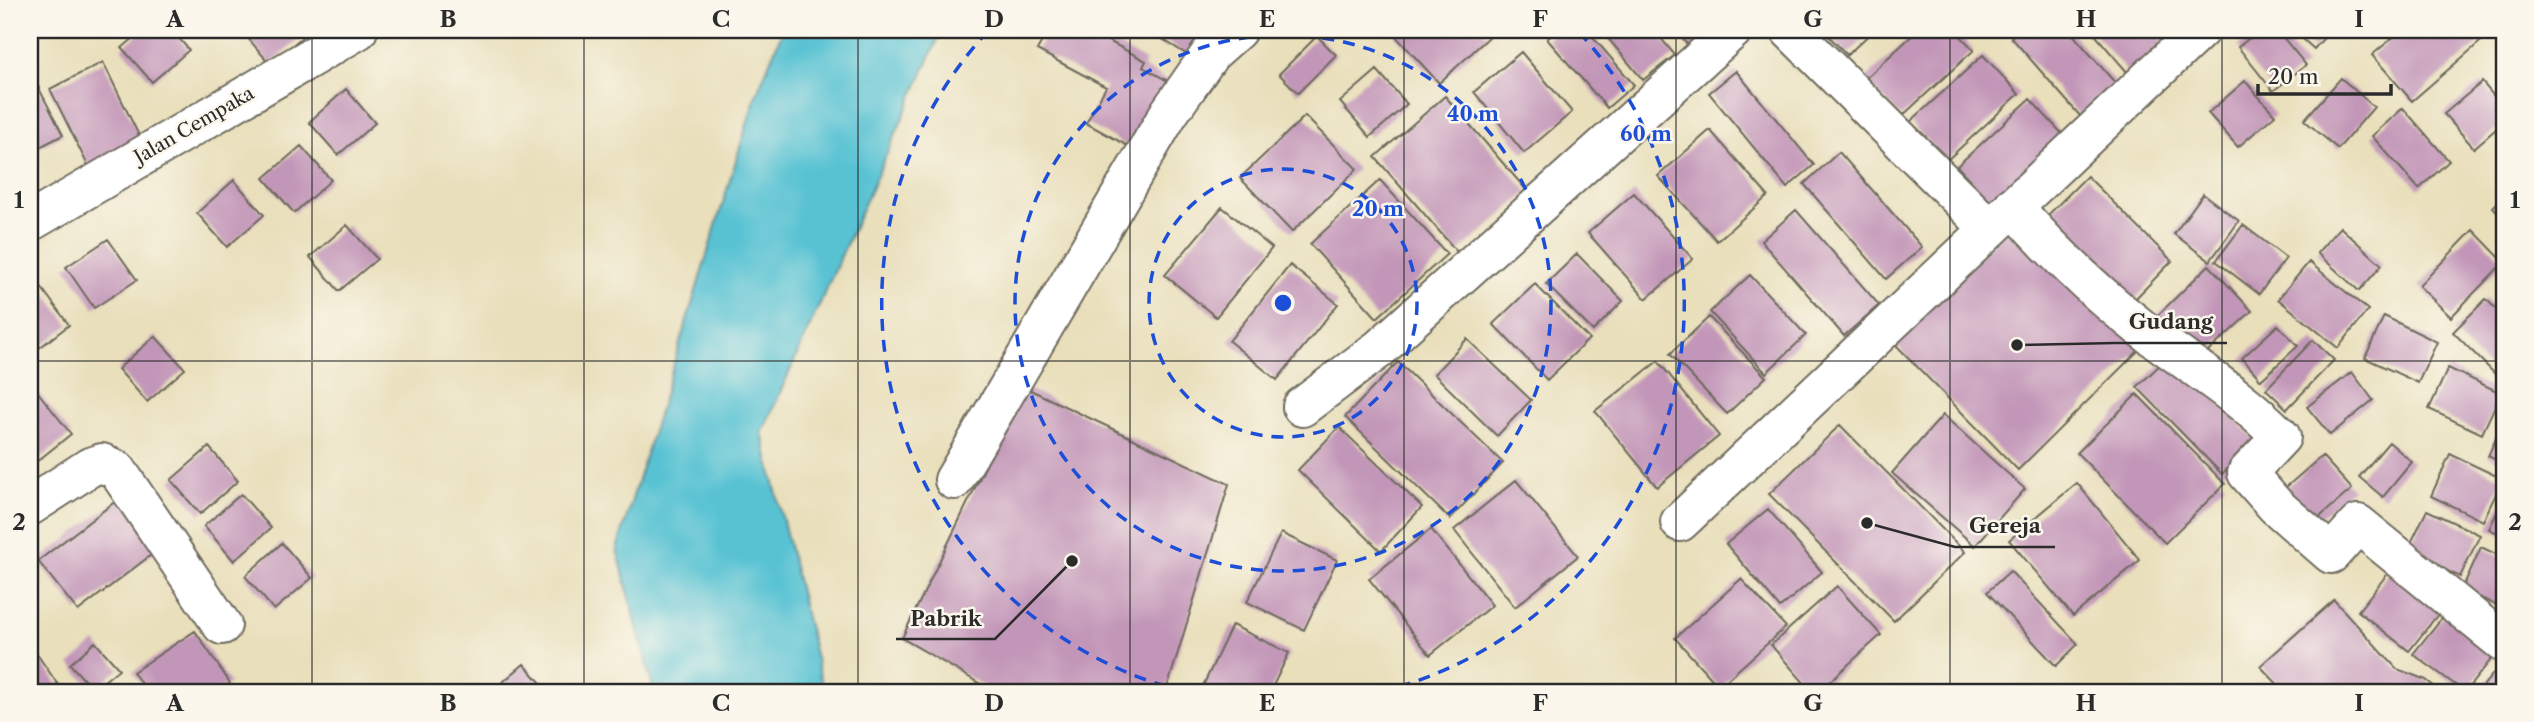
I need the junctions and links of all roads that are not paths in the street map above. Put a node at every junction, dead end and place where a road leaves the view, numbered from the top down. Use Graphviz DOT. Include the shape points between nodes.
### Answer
graph roads {
  1 [pos="358,30"];
  2 [pos="1237,30"];
  3 [pos="1733,30"];
  4 [pos="1790,30"];
  5 [pos="2200,30"];
  6 [pos="2001,216"];
  7 [pos="30,222"];
  8 [pos="1302,407"];
  9 [pos="954,480"];
  10 [pos="30,506"];
  11 [pos="1680,522"];
  12 [pos="222,625"];
  13 [pos="2504,643"];
  1 -- 7 [label="street, Jalan Cempaka"];
  2 -- 9 [label="street" via="1211,53 1169,113"];
  3 -- 8 [label="street" via="1379,349"];
  4 -- 6 [label="street"];
  5 -- 6 [label="street"];
  6 -- 11 [label="street"];
  6 -- 13 [label="street" via="2281,437 2246,473 2331,554 2358,524"];
  10 -- 12 [label="street" via="90,467 102,463 117,470"];
}
